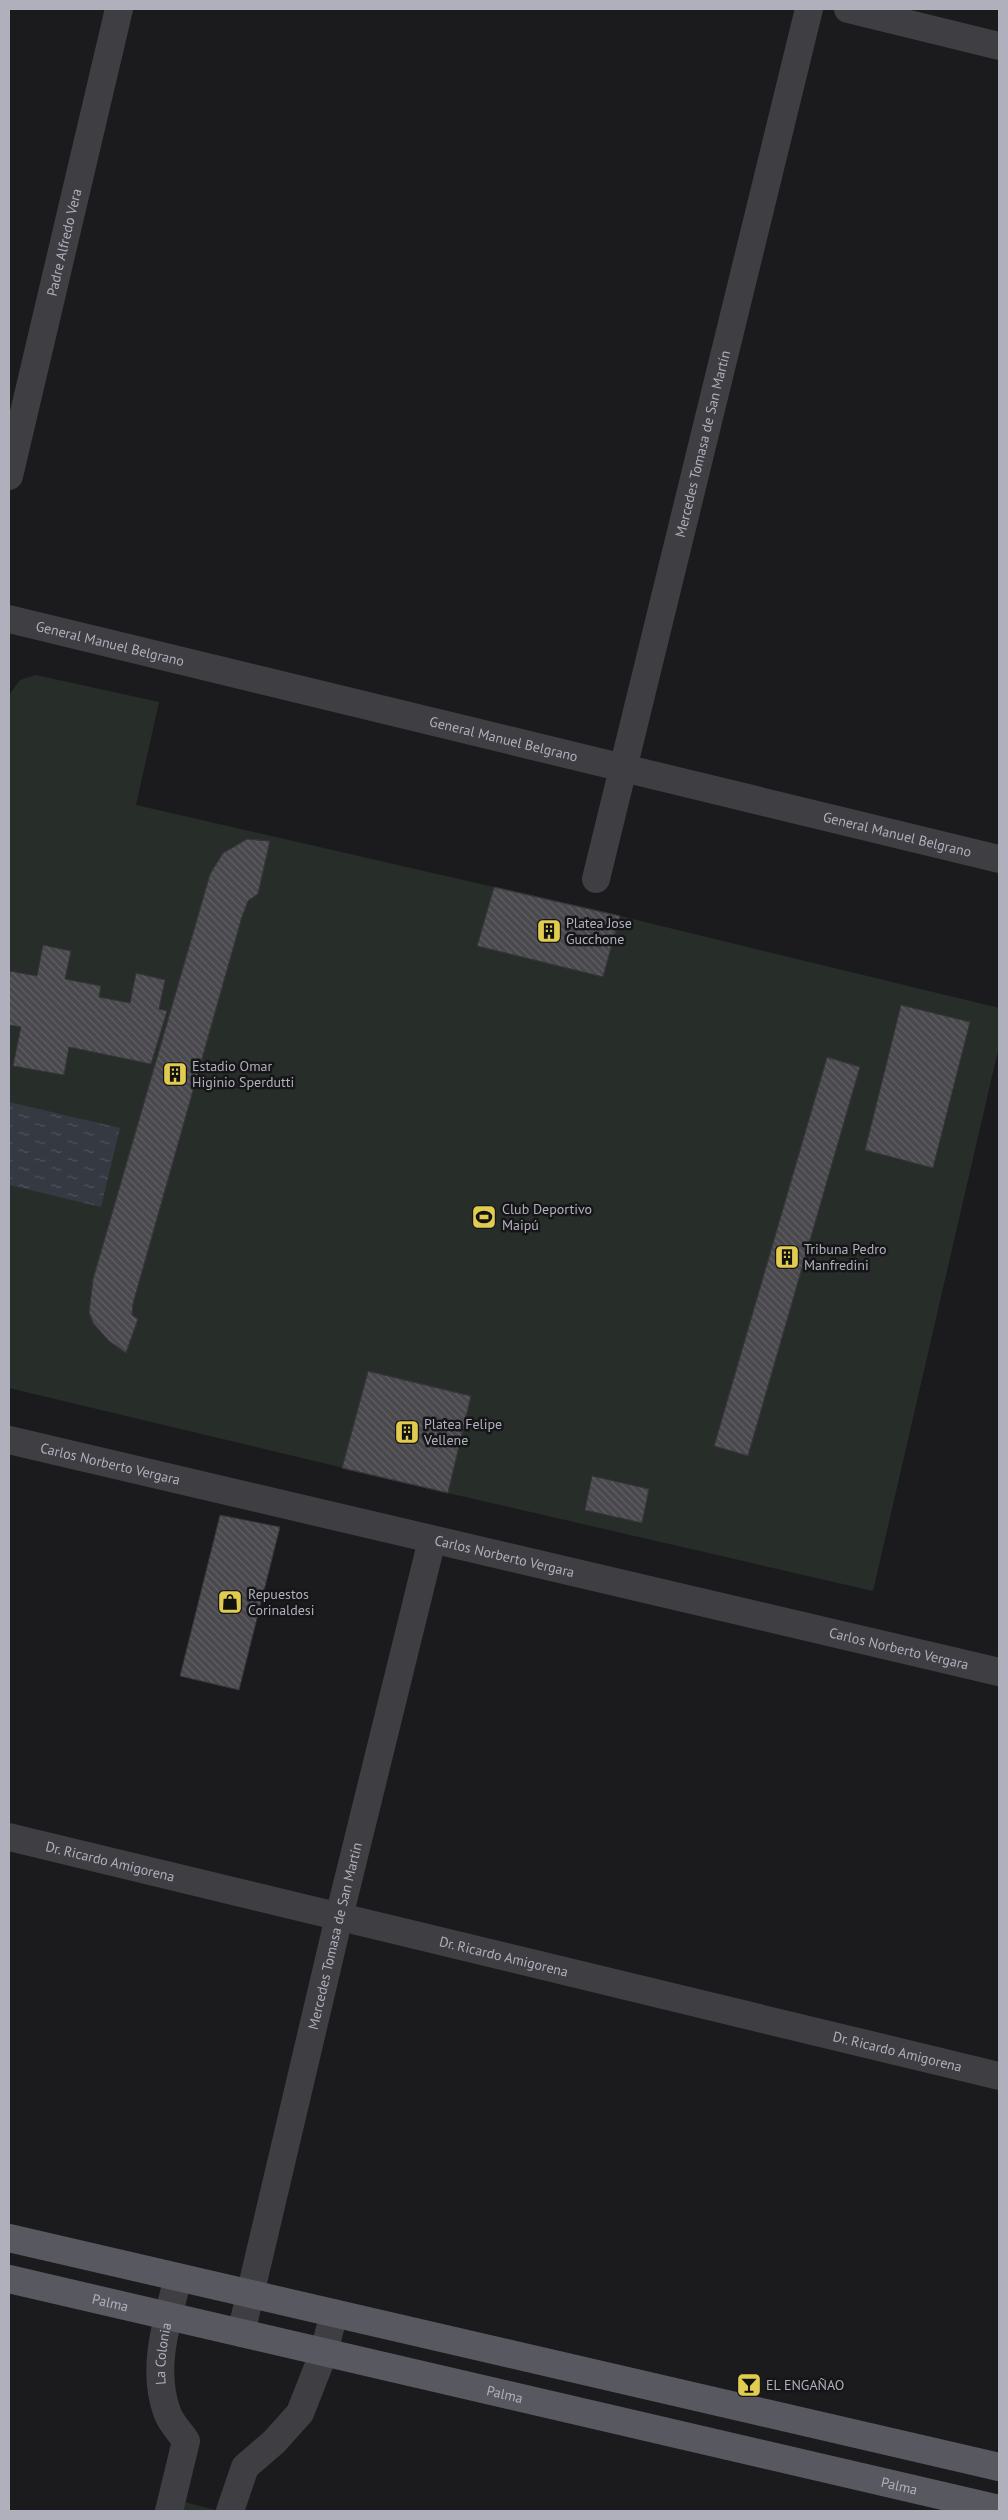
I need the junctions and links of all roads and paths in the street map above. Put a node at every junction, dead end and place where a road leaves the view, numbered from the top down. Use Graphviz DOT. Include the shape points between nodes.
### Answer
graph roads {
  1 [pos="120,9"];
  2 [pos="808,9"];
  3 [pos="848,9"];
  4 [pos="999,46"];
  5 [pos="9,476"];
  6 [pos="9,619"];
  7 [pos="624,770"];
  8 [pos="999,859"];
  9 [pos="596,879"];
  10 [pos="9,1440"];
  11 [pos="432,1540"];
  12 [pos="999,1672"];
  13 [pos="9,1837"];
  14 [pos="339,1917"];
  15 [pos="999,2076"];
  16 [pos="9,2238"];
  17 [pos="178,2278"];
  18 [pos="9,2279"];
  19 [pos="252,2294"];
  20 [pos="334,2313"];
  21 [pos="168,2316"];
  22 [pos="241,2334"];
  23 [pos="324,2352"];
  24 [pos="999,2467"];
  25 [pos="999,2509"];
  26 [pos="169,2511"];
  27 [pos="230,2511"];
  1 -- 5 [label="street, Padre Alfredo Vera"];
  2 -- 7 [label="street, Mercedes Tomasa de San Martín"];
  3 -- 4 [label="street"];
  6 -- 7 [label="street, General Manuel Belgrano"];
  7 -- 8 [label="street, General Manuel Belgrano"];
  7 -- 9 [label="street, Mercedes Tomasa de San Martín"];
  10 -- 11 [label="street, Carlos Norberto Vergara"];
  11 -- 12 [label="street, Carlos Norberto Vergara"];
  11 -- 14 [label="street, Mercedes Tomasa de San Martín"];
  13 -- 14 [label="street, Dr. Ricardo Amigorena"];
  14 -- 15 [label="street, Dr. Ricardo Amigorena"];
  14 -- 19 [label="street, Mercedes Tomasa de San Martín"];
  16 -- 17 [label="main road"];
  17 -- 19 [label="main road"];
  17 -- 21 [label="street, La Colonia"];
  18 -- 21 [label="main road, Palma"];
  19 -- 20 [label="main road"];
  19 -- 22 [label="street, Mercedes Tomasa de San Martín"];
  20 -- 23 [label="street"];
  20 -- 24 [label="main road"];
  21 -- 22 [label="main road, Palma"];
  21 -- 26 [label="street, La Colonia" via="158,2375 167,2413 186,2441"];
  22 -- 23 [label="main road, Palma"];
  23 -- 25 [label="main road, Palma"];
  23 -- 27 [label="street" via="300,2413 245,2467"];
}
